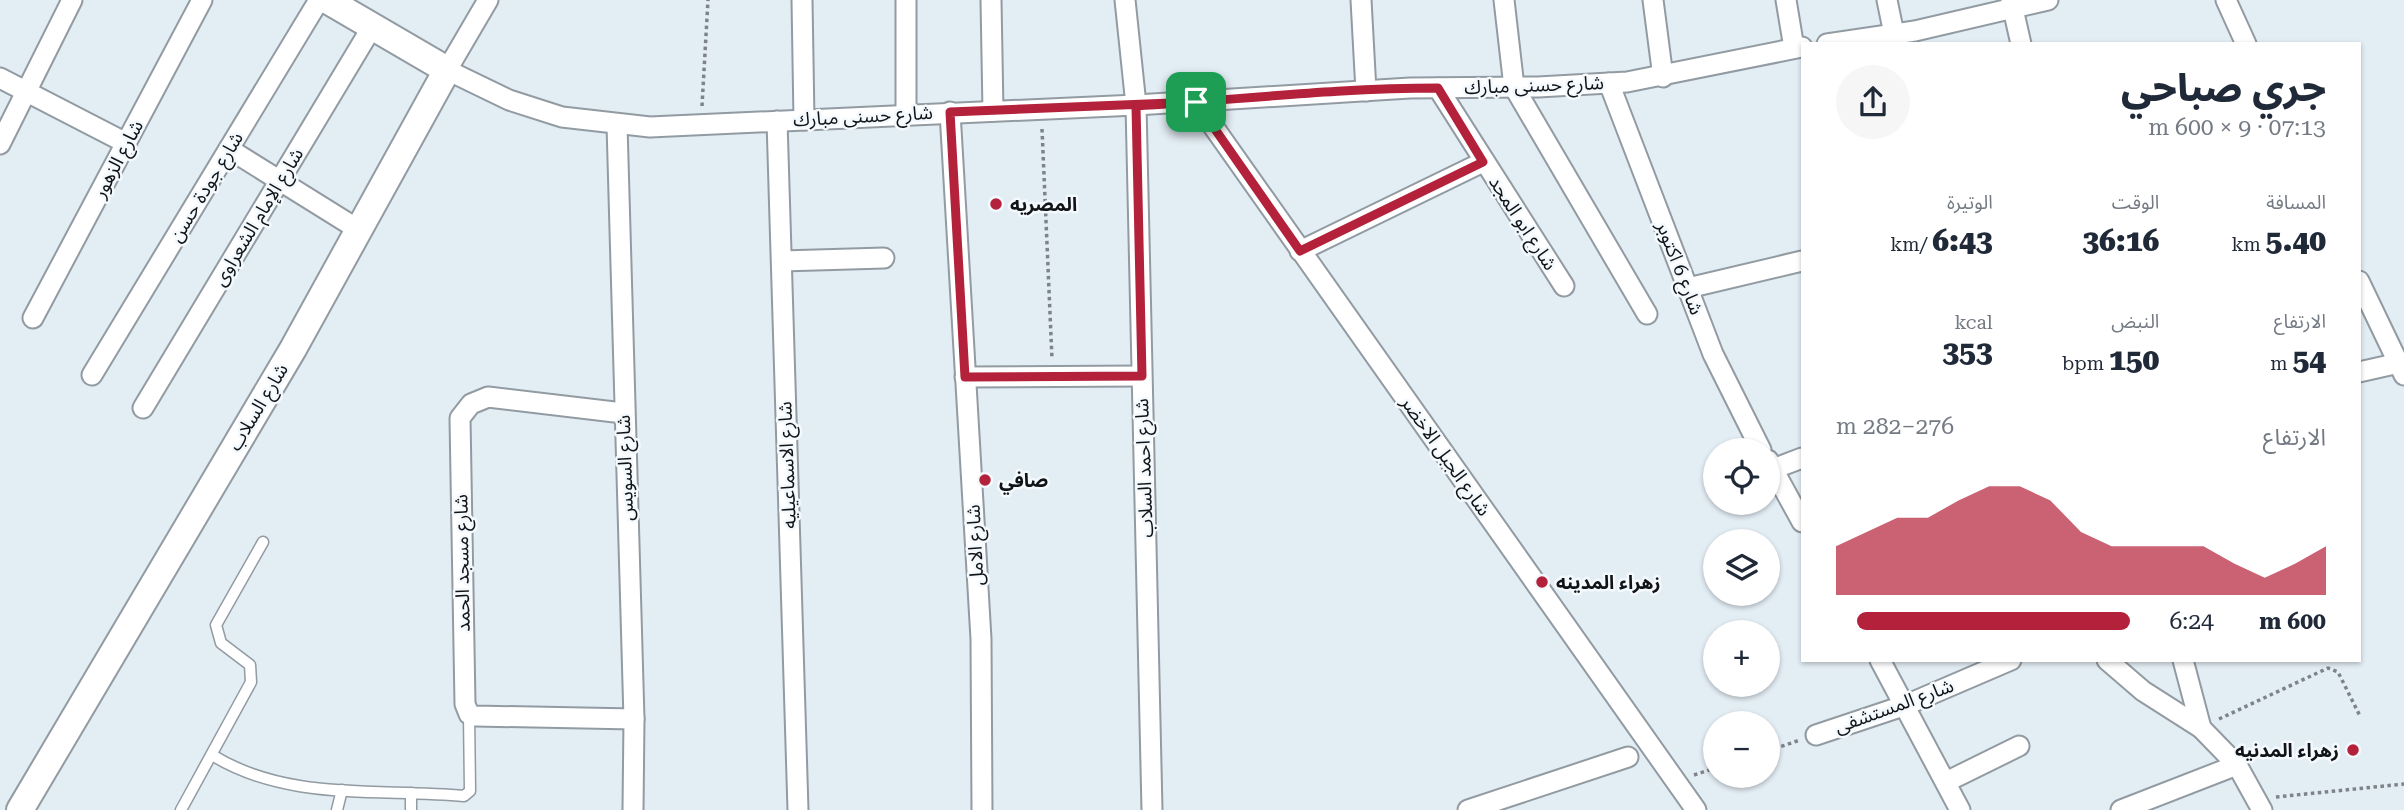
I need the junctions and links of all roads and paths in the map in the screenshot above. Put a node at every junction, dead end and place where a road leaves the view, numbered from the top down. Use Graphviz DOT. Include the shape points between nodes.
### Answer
graph roads {
  1 [pos="72,0"];
  2 [pos="202,0"];
  3 [pos="319,0"];
  4 [pos="327,0"];
  5 [pos="488,0"];
  6 [pos="708,0"];
  7 [pos="802,0"];
  8 [pos="906,0"];
  9 [pos="991,0"];
  10 [pos="1125,0"];
  11 [pos="1361,0"];
  12 [pos="1504,0"];
  13 [pos="1653,0"];
  14 [pos="1786,0"];
  15 [pos="1887,0"];
  16 [pos="2048,0"];
  17 [pos="2227,0"];
  18 [pos="2011,4"];
  19 [pos="372,27"];
  20 [pos="1895,34"];
  21 [pos="1916,38"];
  22 [pos="1839,42"];
  23 [pos="2020,42"];
  24 [pos="2245,42"];
  25 [pos="1798,48"];
  26 [pos="447,70"];
  27 [pos="1663,77"];
  28 [pos="0,78"];
  29 [pos="1609,83"];
  30 [pos="1438,88"];
  31 [pos="1514,88"];
  32 [pos="25,91"];
  33 [pos="1366,91"];
  34 [pos="1196,102"];
  35 [pos="1136,106"];
  36 [pos="1042,109"];
  37 [pos="993,111"];
  38 [pos="950,112"];
  39 [pos="906,114"];
  40 [pos="804,120"];
  41 [pos="777,121"];
  42 [pos="617,125"];
  43 [pos="701,125"];
  44 [pos="126,143"];
  45 [pos="0,144"];
  46 [pos="229,149"];
  47 [pos="1483,162"];
  48 [pos="280,181"];
  49 [pos="359,230"];
  50 [pos="1300,251"];
  51 [pos="884,258"];
  52 [pos="782,261"];
  53 [pos="1801,261"];
  54 [pos="2361,285"];
  55 [pos="1564,286"];
  56 [pos="1688,288"];
  57 [pos="1647,314"];
  58 [pos="33,318"];
  59 [pos="2401,369"];
  60 [pos="2361,372"];
  61 [pos="92,375"];
  62 [pos="1142,376"];
  63 [pos="965,377"];
  64 [pos="1052,377"];
  65 [pos="143,408"];
  66 [pos="623,413"];
  67 [pos="1755,438"];
  68 [pos="1801,458"];
  69 [pos="1780,463"];
  70 [pos="1780,483"];
  71 [pos="1801,520"];
  72 [pos="262,541"];
  73 [pos="1881,662"];
  74 [pos="2006,662"];
  75 [pos="2109,662"];
  76 [pos="2184,662"];
  77 [pos="1906,705"];
  78 [pos="469,714"];
  79 [pos="2360,716"];
  80 [pos="634,719"];
  81 [pos="2201,728"];
  82 [pos="1816,734"];
  83 [pos="2019,746"];
  84 [pos="1780,747"];
  85 [pos="212,755"];
  86 [pos="1628,757"];
  87 [pos="2236,765"];
  88 [pos="1945,782"];
  89 [pos="2404,784"];
  90 [pos="342,790"];
  91 [pos="411,793"];
  92 [pos="2259,805"];
  93 [pos="20,810"];
  94 [pos="181,810"];
  95 [pos="337,810"];
  96 [pos="411,810"];
  97 [pos="633,810"];
  98 [pos="797,810"];
  99 [pos="982,810"];
  100 [pos="1152,810"];
  101 [pos="1468,810"];
  102 [pos="1696,810"];
  103 [pos="1960,810"];
  104 [pos="2121,810"];
  1 -- 32 [label="street"];
  2 -- 44 [label="street, شارع الزهور"];
  3 -- 46 [label="street, شارع جودة حسن"];
  4 -- 19 [label="street, شارع حسنى مبارك"];
  5 -- 26 [label="street, شارع السلاب"];
  6 -- 43 [label="path"];
  7 -- 40 [label="street"];
  8 -- 39 [label="street"];
  9 -- 37 [label="street"];
  10 -- 35 [label="street, شارع احمد السلاب"];
  11 -- 33 [label="street"];
  12 -- 31 [label="street"];
  13 -- 27 [label="street"];
  14 -- 25 [label="street"];
  15 -- 20 [label="street"];
  16 -- 18 [label="street"];
  17 -- 24 [label="street"];
  18 -- 21 [label="street"];
  18 -- 23 [label="street"];
  19 -- 26 [label="street, شارع حسنى مبارك"];
  19 -- 48 [label="street, شارع الإمام الشعراوى"];
  20 -- 21 [label="street"];
  20 -- 22 [label="street"];
  25 -- 27 [label="street, شارع حسنى مبارك"];
  26 -- 42 [label="street, شارع حسنى مبارك" via="509,100 562,117"];
  26 -- 49 [label="street, شارع السلاب"];
  27 -- 29 [label="street, شارع حسنى مبارك"];
  28 -- 32 [label="street"];
  29 -- 31 [label="street, شارع حسنى مبارك"];
  29 -- 56 [label="street, شارع 6 اكتوبر"];
  30 -- 31 [label="street, شارع حسنى مبارك"];
  30 -- 33 [label="street, شارع حسنى مبارك"];
  30 -- 47 [label="street, شارع ابو المجد"];
  31 -- 57 [label="street"];
  32 -- 44 [label="street"];
  32 -- 45 [label="street"];
  33 -- 34 [label="street, شارع حسنى مبارك"];
  34 -- 35 [label="street, شارع حسنى مبارك"];
  34 -- 50 [label="street, شارع الجبل الاخضر"];
  35 -- 36 [label="street, شارع حسنى مبارك"];
  35 -- 62 [label="street, شارع احمد السلاب"];
  36 -- 37 [label="street, شارع حسنى مبارك"];
  36 -- 64 [label="path"];
  37 -- 38 [label="street, شارع حسنى مبارك"];
  38 -- 39 [label="street, شارع حسنى مبارك"];
  38 -- 63 [label="street, شارع الامل"];
  39 -- 40 [label="street, شارع حسنى مبارك"];
  40 -- 41 [label="street, شارع حسنى مبارك"];
  41 -- 43 [label="street, شارع حسنى مبارك"];
  41 -- 52 [label="street, شارع الاسماعيليه"];
  42 -- 43 [label="street, شارع حسنى مبارك"];
  42 -- 66 [label="street, شارع السويس"];
  44 -- 58 [label="street, شارع الزهور"];
  46 -- 48 [label="street"];
  46 -- 61 [label="street, شارع جودة حسن"];
  47 -- 50 [label="street"];
  47 -- 55 [label="street, شارع ابو المجد"];
  48 -- 49 [label="street"];
  48 -- 65 [label="street, شارع الإمام الشعراوى"];
  49 -- 93 [label="street, شارع السلاب"];
  50 -- 102 [label="street, شارع الجبل الاخضر"];
  51 -- 52 [label="street"];
  52 -- 98 [label="street, شارع الاسماعيليه"];
  53 -- 56 [label="street"];
  54 -- 59 [label="street"];
  56 -- 67 [label="street, شارع 6 اكتوبر"];
  59 -- 60 [label="street"];
  62 -- 64 [label="street"];
  62 -- 100 [label="street, شارع احمد السلاب"];
  63 -- 64 [label="street"];
  63 -- 99 [label="street, شارع الامل" via="981,639"];
  66 -- 78 [label="street, شارع مسجد الحمد" via="488,397 471,404 460,418 465,704"];
  66 -- 80 [label="street, شارع السويس"];
  68 -- 69 [label="street"];
  70 -- 71 [label="street"];
  72 -- 85 [label="lane" via="216,625 220,643 248,661 253,676"];
  73 -- 77 [label="street"];
  74 -- 77 [label="street, شارع المستشفى"];
  75 -- 81 [label="street" via="2143,691"];
  76 -- 81 [label="street"];
  77 -- 82 [label="street, شارع المستشفى"];
  77 -- 88 [label="street"];
  78 -- 80 [label="street"];
  78 -- 91 [label="lane" via="469,793"];
  79 -- 81 [label="path" via="2338,672 2328,668"];
  80 -- 97 [label="street, شارع السويس"];
  81 -- 87 [label="street"];
  82 -- 84 [label="path"];
  83 -- 88 [label="street"];
  85 -- 90 [label="lane" via="268,782"];
  85 -- 94 [label="lane"];
  86 -- 101 [label="street"];
  87 -- 92 [label="street"];
  87 -- 104 [label="street"];
  88 -- 103 [label="street"];
  89 -- 92 [label="path"];
  90 -- 91 [label="lane"];
  90 -- 95 [label="lane"];
  91 -- 96 [label="lane"];
}
